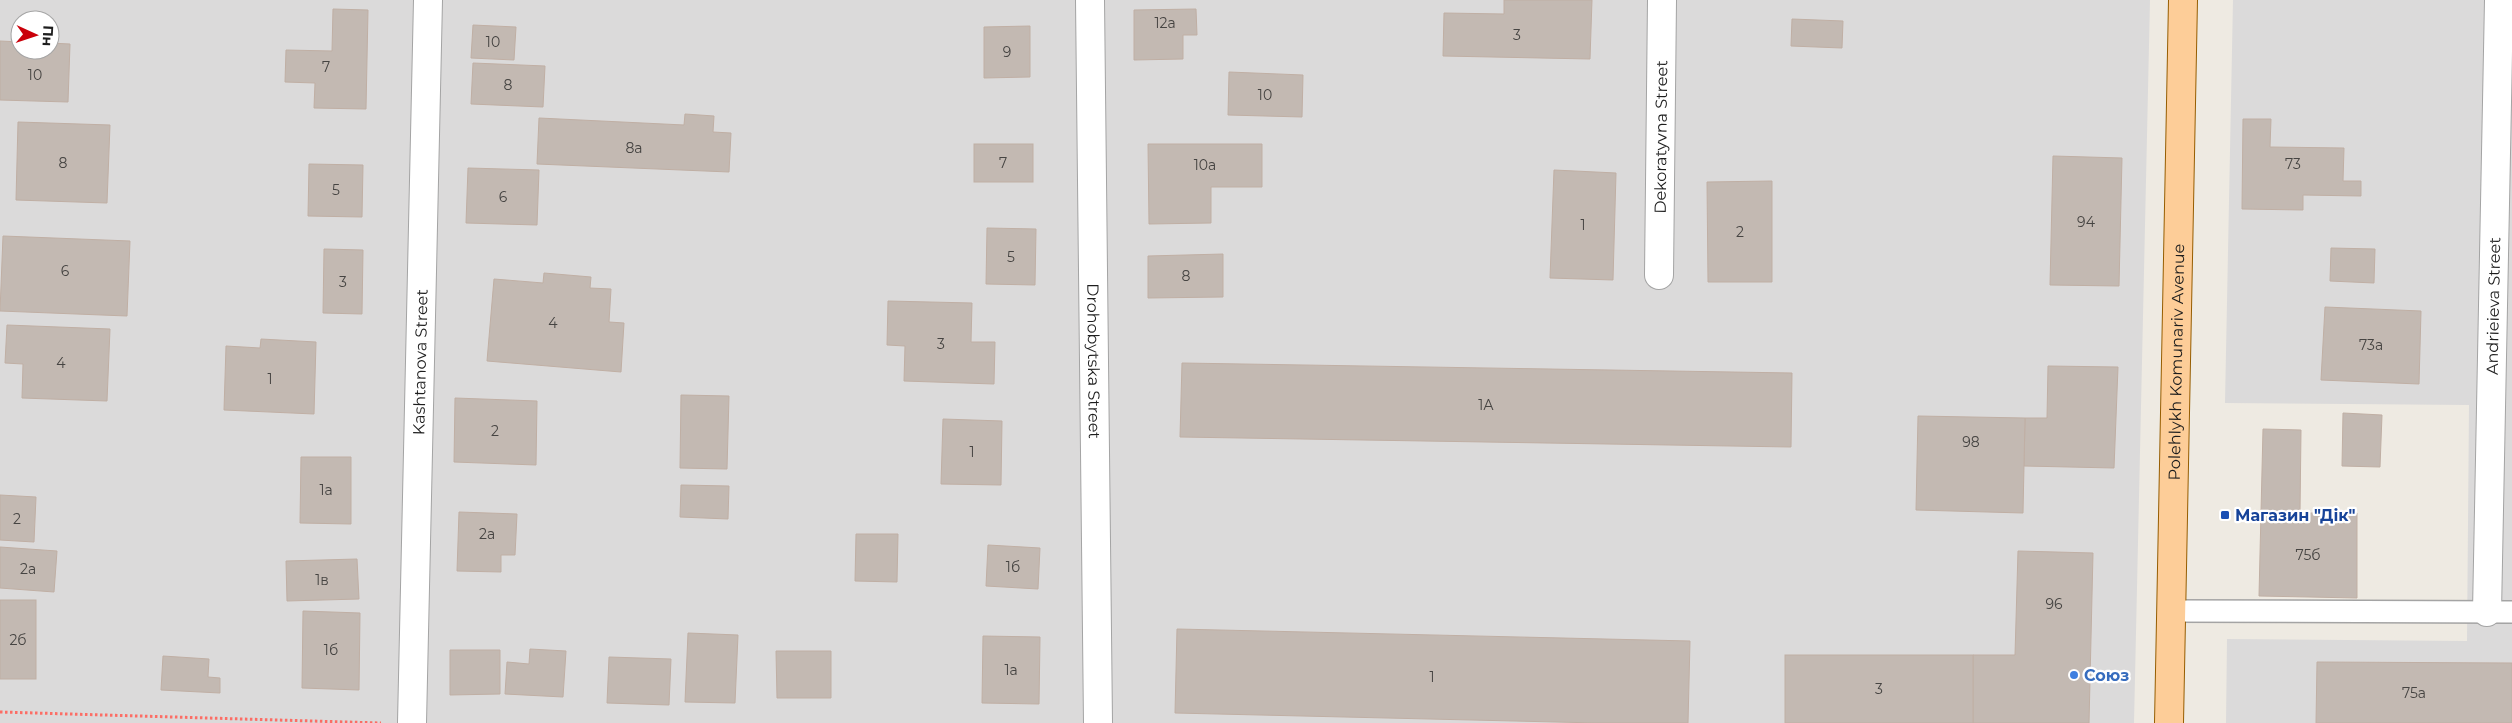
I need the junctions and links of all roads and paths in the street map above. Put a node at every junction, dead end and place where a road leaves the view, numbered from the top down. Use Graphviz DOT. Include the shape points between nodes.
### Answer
graph roads {
  1 [pos="428,0"];
  2 [pos="1090,0"];
  3 [pos="1662,0"];
  4 [pos="2183,0"];
  5 [pos="2499,0"];
  6 [pos="1659,275"];
  7 [pos="2170,611"];
  8 [pos="2499,612"];
  9 [pos="0,712"];
  10 [pos="386,723"];
  11 [pos="412,723"];
  12 [pos="1098,723"];
  13 [pos="2169,723"];
  1 -- 11 [label="street, Kashtanova Street"];
  2 -- 12 [label="street, Drohobytska Street"];
  3 -- 6 [label="street, Dekoratyvna Street"];
  4 -- 7 [label="main road, Polehlykh Komunariv Avenue"];
  5 -- 8 [label="street, Andrieieva Street"];
  7 -- 8 [label="lane"];
  7 -- 13 [label="main road, Polehlykh Komunariv Avenue"];
  9 -- 10 [label="path"];
}
